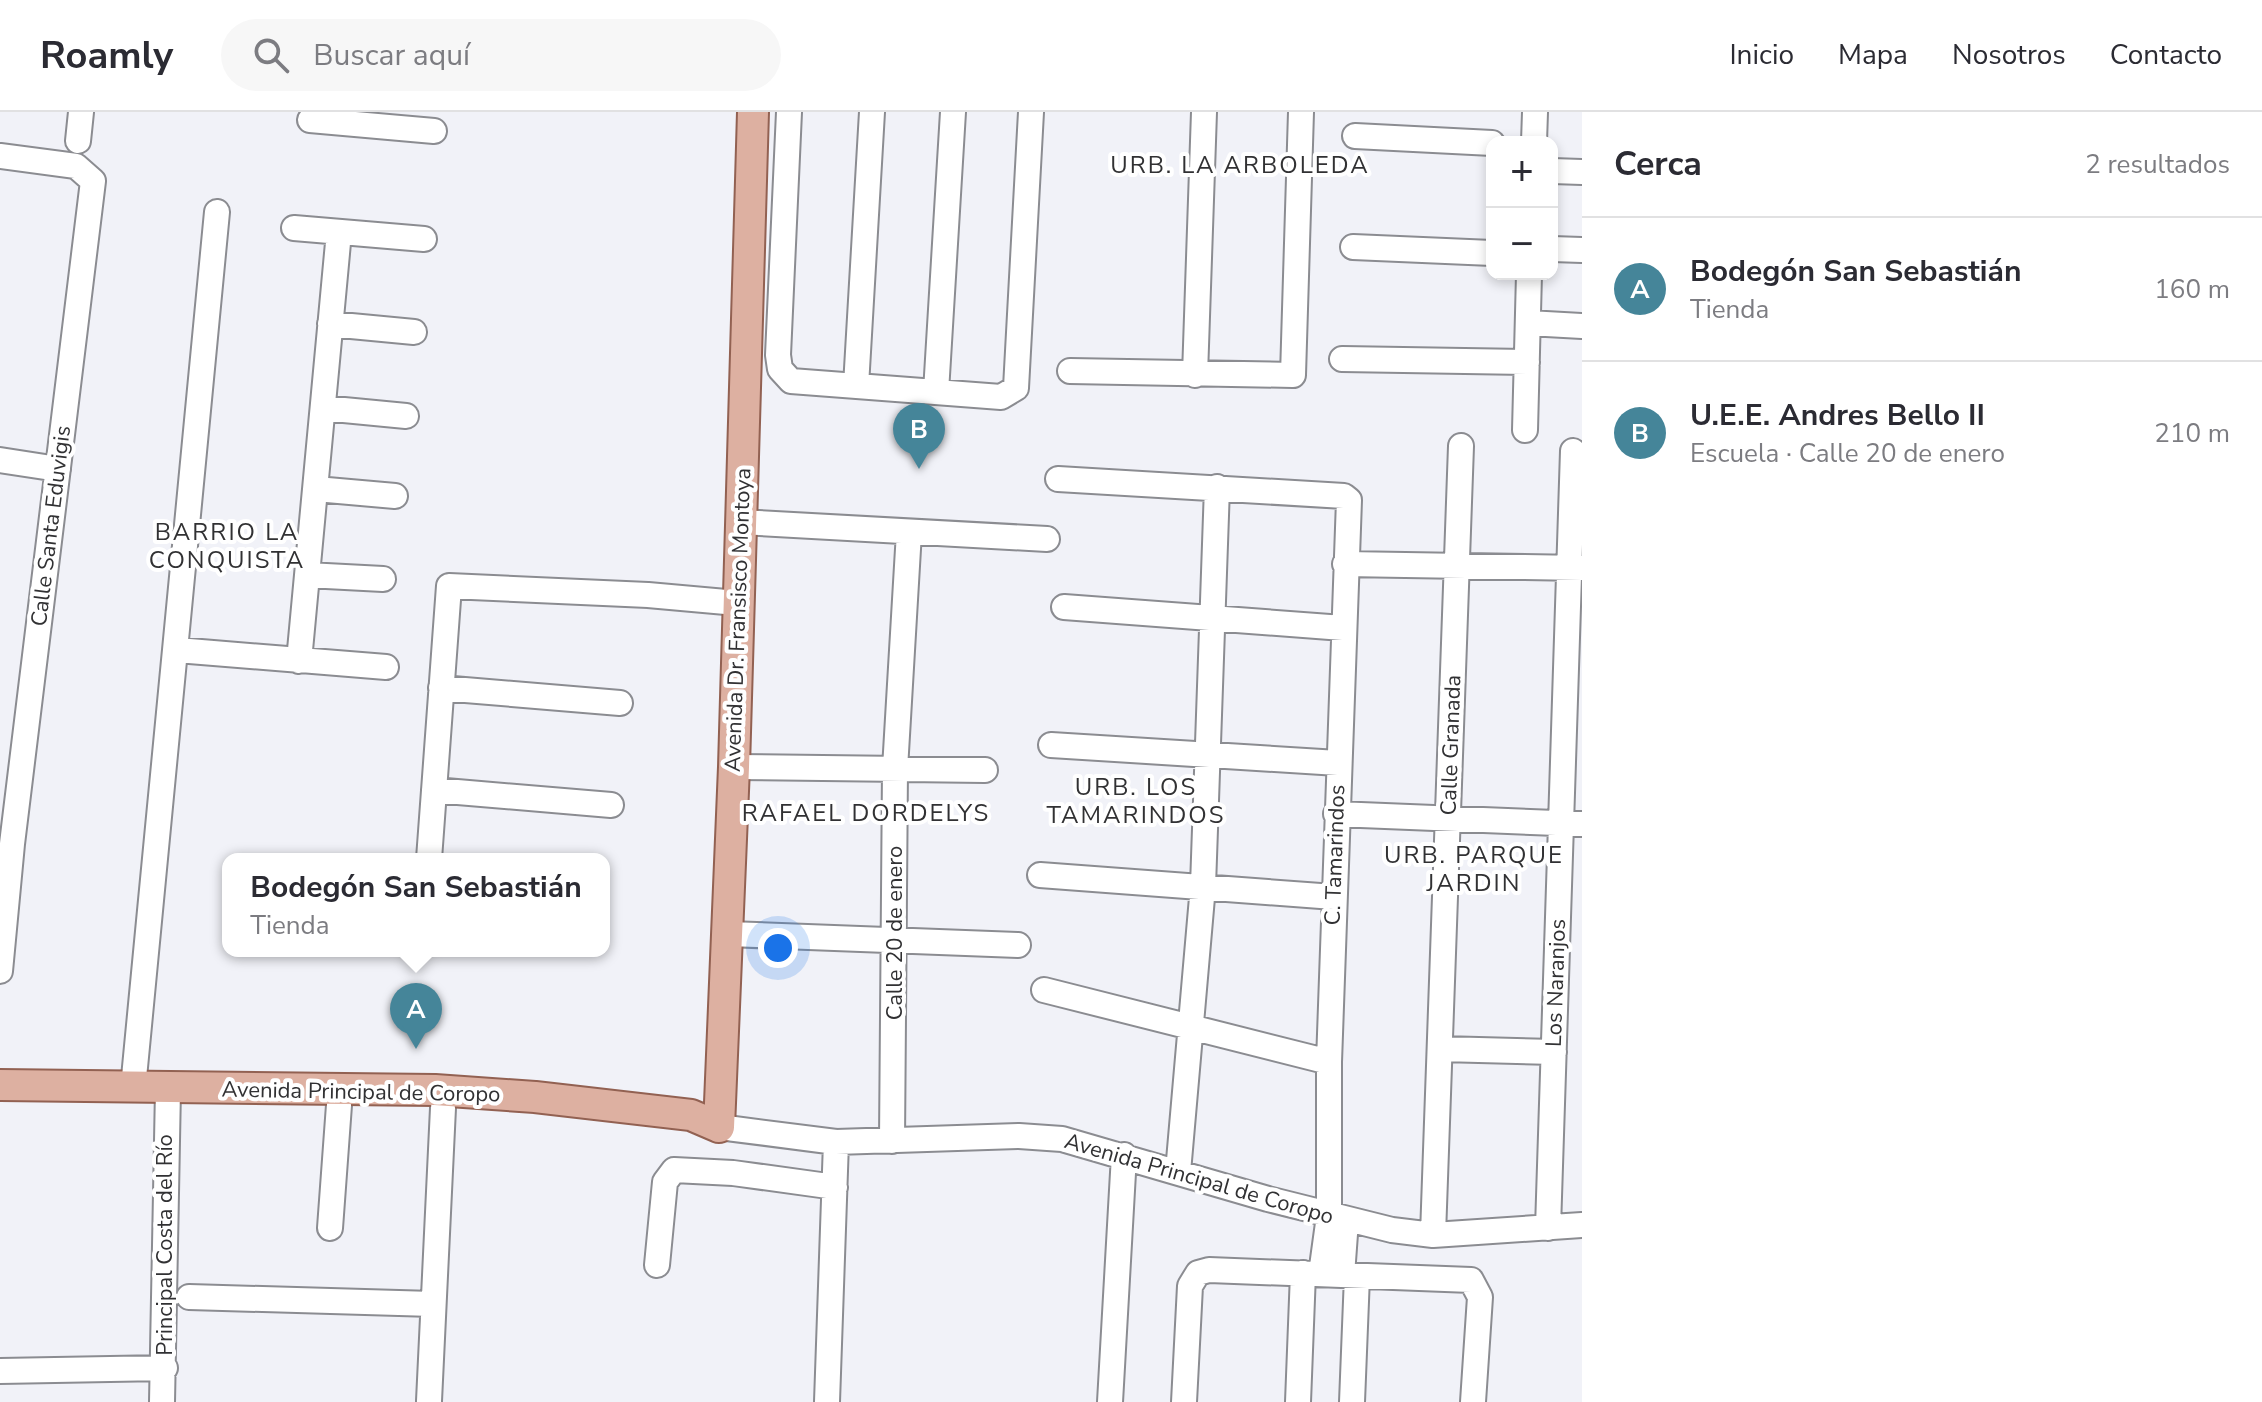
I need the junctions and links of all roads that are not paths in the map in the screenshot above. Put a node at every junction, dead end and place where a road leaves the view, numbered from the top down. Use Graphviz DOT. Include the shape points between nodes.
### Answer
graph roads {
  1 [pos="81,112"];
  2 [pos="753,112"];
  3 [pos="789,112"];
  4 [pos="872,112"];
  5 [pos="953,112"];
  6 [pos="1031,112"];
  7 [pos="1204,112"];
  8 [pos="1301,112"];
  9 [pos="1535,112"];
  10 [pos="370,118"];
  11 [pos="310,120"];
  12 [pos="434,131"];
  13 [pos="1355,136"];
  14 [pos="1534,136"];
  15 [pos="78,141"];
  16 [pos="1486,143"];
  17 [pos="0,156"];
  18 [pos="1558,171"];
  19 [pos="1582,172"];
  20 [pos="217,212"];
  21 [pos="294,228"];
  22 [pos="339,232"];
  23 [pos="424,239"];
  24 [pos="1353,247"];
  25 [pos="1558,249"];
  26 [pos="1582,250"];
  27 [pos="1486,253"];
  28 [pos="1529,280"];
  29 [pos="1528,323"];
  30 [pos="330,324"];
  31 [pos="1582,326"];
  32 [pos="414,332"];
  33 [pos="1342,359"];
  34 [pos="1527,362"];
  35 [pos="1070,371"];
  36 [pos="1195,375"];
  37 [pos="856,386"];
  38 [pos="936,392"];
  39 [pos="323,408"];
  40 [pos="406,416"];
  41 [pos="1525,430"];
  42 [pos="1461,446"];
  43 [pos="1573,451"];
  44 [pos="0,460"];
  45 [pos="58,469"];
  46 [pos="1058,479"];
  47 [pos="1217,487"];
  48 [pos="316,489"];
  49 [pos="395,496"];
  50 [pos="740,522"];
  51 [pos="909,532"];
  52 [pos="1047,539"];
  53 [pos="1345,564"];
  54 [pos="1457,566"];
  55 [pos="1576,568"];
  56 [pos="307,575"];
  57 [pos="383,579"];
  58 [pos="737,603"];
  59 [pos="1064,607"];
  60 [pos="1213,618"];
  61 [pos="1343,628"];
  62 [pos="177,650"];
  63 [pos="299,661"];
  64 [pos="386,667"];
  65 [pos="441,688"];
  66 [pos="620,703"];
  67 [pos="1051,745"];
  68 [pos="1208,754"];
  69 [pos="1338,763"];
  70 [pos="734,767"];
  71 [pos="895,769"];
  72 [pos="985,770"];
  73 [pos="434,790"];
  74 [pos="611,805"];
  75 [pos="1336,814"];
  76 [pos="1449,818"];
  77 [pos="1571,823"];
  78 [pos="429,853"];
  79 [pos="1040,875"];
  80 [pos="1203,886"];
  81 [pos="1334,897"];
  82 [pos="728,934"];
  83 [pos="896,942"];
  84 [pos="1018,945"];
  85 [pos="0,971"];
  86 [pos="1044,990"];
  87 [pos="1193,1026"];
  88 [pos="1441,1049"];
  89 [pos="1554,1052"];
  90 [pos="1329,1062"];
  91 [pos="0,1085"];
  92 [pos="133,1088"];
  93 [pos="167,1095"];
  94 [pos="0,1100"];
  95 [pos="339,1105"];
  96 [pos="443,1108"];
  97 [pos="719,1127"];
  98 [pos="892,1141"];
  99 [pos="836,1142"];
  100 [pos="1124,1155"];
  101 [pos="1178,1172"];
  102 [pos="835,1187"];
  103 [pos="1337,1218"];
  104 [pos="1582,1225"];
  105 [pos="330,1228"];
  106 [pos="1548,1228"];
  107 [pos="1433,1235"];
  108 [pos="657,1265"];
  109 [pos="1331,1275"];
  110 [pos="189,1297"];
  111 [pos="433,1304"];
  112 [pos="165,1368"];
  113 [pos="0,1371"];
  114 [pos="429,1401"];
  115 [pos="162,1402"];
  116 [pos="827,1402"];
  117 [pos="1110,1402"];
  118 [pos="1184,1402"];
  119 [pos="1298,1402"];
  120 [pos="1352,1402"];
  121 [pos="1473,1402"];
  1 -- 15 [label="street"];
  2 -- 50 [label="main road, Avenida Dr. Fransisco Montoya"];
  3 -- 37 [label="street" via="779,364 791,381"];
  4 -- 37 [label="street"];
  5 -- 38 [label="street"];
  6 -- 38 [label="street" via="1016,388 1001,397"];
  7 -- 36 [label="street"];
  8 -- 36 [label="street" via="1295,371 1289,377"];
  9 -- 14 [label="street"];
  10 -- 11 [label="street"];
  10 -- 12 [label="street"];
  13 -- 16 [label="street"];
  17 -- 45 [label="street, Calle Santa Eduvigis" via="76,166 93,181"];
  18 -- 19 [label="street"];
  20 -- 62 [label="street"];
  21 -- 22 [label="street"];
  22 -- 23 [label="street"];
  22 -- 30 [label="street"];
  24 -- 27 [label="street"];
  25 -- 26 [label="street"];
  28 -- 29 [label="street"];
  29 -- 31 [label="street"];
  29 -- 34 [label="street"];
  30 -- 32 [label="street"];
  30 -- 39 [label="street"];
  33 -- 34 [label="street"];
  34 -- 41 [label="street"];
  35 -- 36 [label="street"];
  37 -- 38 [label="street"];
  39 -- 40 [label="street"];
  39 -- 48 [label="street"];
  42 -- 54 [label="street, Calle Granada"];
  43 -- 55 [label="street, Los Naranjos"];
  44 -- 45 [label="street"];
  45 -- 85 [label="street, Calle Santa Eduvigis"];
  46 -- 47 [label="street"];
  47 -- 53 [label="street, C. Tamarindos" via="1344,496 1349,500"];
  47 -- 60 [label="street"];
  48 -- 49 [label="street"];
  48 -- 56 [label="street"];
  50 -- 51 [label="street"];
  50 -- 58 [label="main road, Avenida Dr. Fransisco Montoya"];
  51 -- 52 [label="street"];
  51 -- 71 [label="street, Calle 20 de enero"];
  53 -- 54 [label="street"];
  53 -- 61 [label="street, C. Tamarindos"];
  54 -- 55 [label="street"];
  54 -- 76 [label="street, Calle Granada"];
  55 -- 77 [label="street, Los Naranjos"];
  56 -- 57 [label="street"];
  56 -- 63 [label="street"];
  58 -- 65 [label="street" via="449,586"];
  58 -- 70 [label="main road, Avenida Dr. Fransisco Montoya"];
  59 -- 60 [label="street"];
  60 -- 61 [label="street"];
  60 -- 68 [label="street"];
  61 -- 69 [label="street, C. Tamarindos"];
  62 -- 63 [label="street"];
  62 -- 92 [label="street"];
  63 -- 64 [label="street"];
  65 -- 66 [label="street"];
  65 -- 73 [label="street"];
  67 -- 68 [label="street"];
  68 -- 69 [label="street"];
  68 -- 80 [label="street"];
  69 -- 75 [label="street, C. Tamarindos"];
  70 -- 71 [label="street"];
  70 -- 82 [label="main road, Avenida Dr. Fransisco Montoya"];
  71 -- 72 [label="street"];
  71 -- 83 [label="street, Calle 20 de enero"];
  73 -- 74 [label="street"];
  73 -- 78 [label="street"];
  75 -- 76 [label="street"];
  75 -- 81 [label="street, C. Tamarindos"];
  76 -- 77 [label="street"];
  76 -- 88 [label="street, Calle Granada"];
  77 -- 89 [label="street, Los Naranjos"];
  79 -- 80 [label="street"];
  80 -- 81 [label="street"];
  80 -- 87 [label="street"];
  81 -- 90 [label="street, C. Tamarindos"];
  82 -- 83 [label="street"];
  82 -- 97 [label="main road, Avenida Dr. Fransisco Montoya"];
  83 -- 84 [label="street"];
  83 -- 98 [label="street, Calle 20 de enero"];
  86 -- 87 [label="street"];
  87 -- 90 [label="street"];
  87 -- 101 [label="street"];
  88 -- 89 [label="street"];
  88 -- 107 [label="street, Calle Granada"];
  89 -- 106 [label="street, Los Naranjos"];
  90 -- 103 [label="street, C. Tamarindos"];
  91 -- 92 [label="main road, Avenida Principal de Coropo"];
  92 -- 93 [label="main road, Avenida Principal de Coropo"];
  93 -- 94 [label="main road, Avenida Principal de Coropo"];
  93 -- 95 [label="main road, Avenida Principal de Coropo"];
  93 -- 97 [label="main road, Avenida Principal de Coropo" via="435,1090 691,1115"];
  93 -- 112 [label="street, Principal Costa del Río"];
  95 -- 96 [label="main road, Avenida Principal de Coropo"];
  95 -- 105 [label="street"];
  96 -- 97 [label="main road, Avenida Principal de Coropo" via="686,1132"];
  96 -- 111 [label="street"];
  97 -- 99 [label="street, Avenida Principal de Coropo"];
  98 -- 99 [label="street, Avenida Principal de Coropo"];
  98 -- 100 [label="street, Avenida Principal de Coropo" via="1019,1136 1062,1139"];
  99 -- 102 [label="street"];
  100 -- 101 [label="street, Avenida Principal de Coropo"];
  100 -- 117 [label="street"];
  101 -- 103 [label="street, Avenida Principal de Coropo"];
  102 -- 108 [label="street" via="674,1170 665,1182"];
  102 -- 116 [label="street"];
  103 -- 107 [label="street, Avenida Principal de Coropo"];
  103 -- 109 [label="street, C. Tamarindos"];
  104 -- 106 [label="street, Avenida Principal de Coropo"];
  106 -- 107 [label="street, Avenida Principal de Coropo"];
  109 -- 118 [label="street" via="1209,1270 1194,1277"];
  109 -- 119 [label="street"];
  109 -- 120 [label="street"];
  109 -- 121 [label="street" via="1464,1278 1475,1283 1480,1306"];
  110 -- 111 [label="street"];
  111 -- 114 [label="street"];
  112 -- 113 [label="street"];
  112 -- 115 [label="street, Principal Costa del Río"];
}
